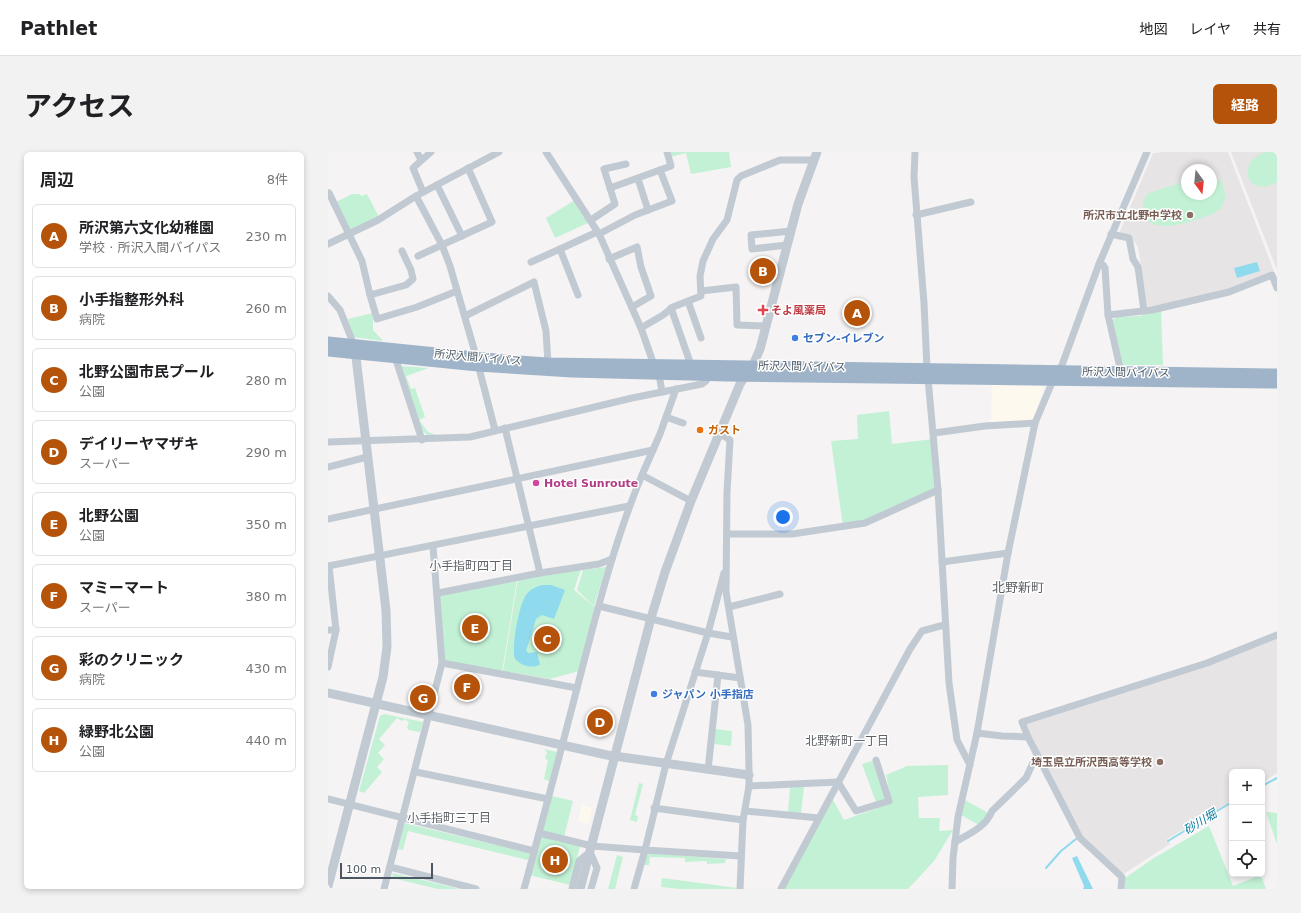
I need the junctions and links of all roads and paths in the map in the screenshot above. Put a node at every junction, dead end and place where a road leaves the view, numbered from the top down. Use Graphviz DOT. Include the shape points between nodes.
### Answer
graph roads {
  1 [pos="417,152"];
  2 [pos="431,152"];
  3 [pos="498,152"];
  4 [pos="546,152"];
  5 [pos="667,152"];
  6 [pos="915,152"];
  7 [pos="1147,152"];
  8 [pos="488,154"];
  9 [pos="816,156"];
  10 [pos="422,160"];
  11 [pos="626,164"];
  12 [pos="468,168"];
  13 [pos="660,170"];
  14 [pos="638,179"];
  15 [pos="437,185"];
  16 [pos="610,188"];
  17 [pos="329,193"];
  18 [pos="419,194"];
  19 [pos="971,202"];
  20 [pos="648,210"];
  21 [pos="916,215"];
  22 [pos="591,220"];
  23 [pos="791,231"];
  24 [pos="598,233"];
  25 [pos="350,234"];
  26 [pos="1111,234"];
  27 [pos="462,236"];
  28 [pos="328,244"];
  29 [pos="442,245"];
  30 [pos="787,245"];
  31 [pos="560,249"];
  32 [pos="402,251"];
  33 [pos="418,256"];
  34 [pos="609,259"];
  35 [pos="531,262"];
  36 [pos="1099,264"];
  37 [pos="1277,288"];
  38 [pos="457,291"];
  39 [pos="700,291"];
  40 [pos="370,295"];
  41 [pos="578,295"];
  42 [pos="328,296"];
  43 [pos="688,301"];
  44 [pos="632,307"];
  45 [pos="671,308"];
  46 [pos="1144,311"];
  47 [pos="464,316"];
  48 [pos="1108,316"];
  49 [pos="767,326"];
  50 [pos="641,328"];
  51 [pos="701,338"];
  52 [pos="328,342"];
  53 [pos="355,349"];
  54 [pos="328,351"];
  55 [pos="395,357"];
  56 [pos="475,357"];
  57 [pos="548,363"];
  58 [pos="690,365"];
  59 [pos="753,365"];
  60 [pos="656,370"];
  61 [pos="480,372"];
  62 [pos="1121,372"];
  63 [pos="928,374"];
  64 [pos="1277,374"];
  65 [pos="746,376"];
  66 [pos="1056,376"];
  67 [pos="706,381"];
  68 [pos="1277,383"];
  69 [pos="676,389"];
  70 [pos="662,392"];
  71 [pos="666,417"];
  72 [pos="1035,423"];
  73 [pos="683,424"];
  74 [pos="505,428"];
  75 [pos="495,430"];
  76 [pos="719,433"];
  77 [pos="934,433"];
  78 [pos="422,440"];
  79 [pos="328,442"];
  80 [pos="366,442"];
  81 [pos="653,450"];
  82 [pos="368,457"];
  83 [pos="328,467"];
  84 [pos="642,475"];
  85 [pos="517,479"];
  86 [pos="938,490"];
  87 [pos="691,501"];
  88 [pos="629,506"];
  89 [pos="374,510"];
  90 [pos="328,520"];
  91 [pos="529,527"];
  92 [pos="727,534"];
  93 [pos="433,546"];
  94 [pos="1008,553"];
  95 [pos="380,556"];
  96 [pos="612,559"];
  97 [pos="727,561"];
  98 [pos="942,562"];
  99 [pos="328,566"];
  100 [pos="540,573"];
  101 [pos="438,593"];
  102 [pos="780,594"];
  103 [pos="599,606"];
  104 [pos="729,607"];
  105 [pos="651,618"];
  106 [pos="944,625"];
  107 [pos="328,630"];
  108 [pos="336,630"];
  109 [pos="708,633"];
  110 [pos="1277,635"];
  111 [pos="732,637"];
  112 [pos="442,663"];
  113 [pos="328,667"];
  114 [pos="695,672"];
  115 [pos="718,675"];
  116 [pos="740,678"];
  117 [pos="577,688"];
  118 [pos="328,693"];
  119 [pos="376,704"];
  120 [pos="430,716"];
  121 [pos="977,733"];
  122 [pos="1028,737"];
  123 [pos="561,745"];
  124 [pos="1037,754"];
  125 [pos="615,756"];
  126 [pos="876,760"];
  127 [pos="666,764"];
  128 [pos="970,765"];
  129 [pos="708,770"];
  130 [pos="416,772"];
  131 [pos="749,775"];
  132 [pos="838,782"];
  133 [pos="749,786"];
  134 [pos="328,799"];
  135 [pos="548,799"];
  136 [pos="349,805"];
  137 [pos="654,808"];
  138 [pos="745,811"];
  139 [pos="819,818"];
  140 [pos="404,819"];
  141 [pos="742,820"];
  142 [pos="539,833"];
  143 [pos="955,842"];
  144 [pos="591,849"];
  145 [pos="645,850"];
  146 [pos="534,851"];
  147 [pos="741,856"];
  148 [pos="390,867"];
  149 [pos="328,886"];
  150 [pos="384,889"];
  151 [pos="476,889"];
  152 [pos="524,889"];
  153 [pos="572,889"];
  154 [pos="580,889"];
  155 [pos="592,889"];
  156 [pos="634,889"];
  157 [pos="740,889"];
  158 [pos="781,889"];
  159 [pos="952,889"];
  160 [pos="1121,889"];
  1 -- 10 [label="street"];
  2 -- 10 [label="street"];
  3 -- 8 [label="street"];
  4 -- 22 [label="street"];
  5 -- 13 [label="street" via="671,166"];
  6 -- 21 [label="street"];
  7 -- 26 [label="street"];
  8 -- 12 [label="street"];
  9 -- 23 [label="street"];
  9 -- 39 [label="street" via="780,160 737,180 727,220 713,238 703,261"];
  10 -- 18 [label="street" via="413,168"];
  11 -- 16 [label="street" via="604,169"];
  12 -- 15 [label="street"];
  12 -- 27 [label="street" via="492,222"];
  13 -- 14 [label="street"];
  13 -- 20 [label="street" via="672,201"];
  14 -- 16 [label="street"];
  14 -- 20 [label="street"];
  15 -- 18 [label="street"];
  15 -- 27 [label="street"];
  16 -- 22 [label="street" via="615,204"];
  17 -- 25 [label="street"];
  18 -- 25 [label="street"];
  18 -- 29 [label="street"];
  19 -- 21 [label="street"];
  20 -- 24 [label="street"];
  21 -- 63 [label="street"];
  22 -- 24 [label="street"];
  23 -- 30 [label="street"];
  23 -- 30 [label="street" via="751,234 752,249"];
  24 -- 31 [label="street"];
  24 -- 34 [label="street"];
  25 -- 28 [label="street"];
  25 -- 40 [label="street" via="362,261"];
  26 -- 36 [label="street"];
  26 -- 46 [label="street" via="1130,238 1133,259 1138,267"];
  27 -- 29 [label="street"];
  29 -- 33 [label="street"];
  29 -- 38 [label="street"];
  30 -- 49 [label="street"];
  31 -- 35 [label="street"];
  31 -- 41 [label="street"];
  32 -- 40 [label="street" via="413,279 406,285"];
  34 -- 44 [label="street"];
  34 -- 44 [label="street" via="637,247 641,267 652,296"];
  36 -- 48 [label="street" via="1105,268"];
  36 -- 66 [label="street"];
  37 -- 46 [label="street" via="1272,275 1229,292"];
  38 -- 40 [label="street" via="377,319"];
  38 -- 47 [label="street"];
  39 -- 43 [label="street" via="701,296"];
  39 -- 49 [label="street" via="736,287 737,326"];
  42 -- 53 [label="street" via="340,310"];
  43 -- 45 [label="street"];
  43 -- 51 [label="street"];
  44 -- 50 [label="street"];
  45 -- 50 [label="street"];
  45 -- 58 [label="street"];
  46 -- 48 [label="street"];
  47 -- 56 [label="street"];
  47 -- 57 [label="street" via="534,282 546,331"];
  48 -- 62 [label="street"];
  49 -- 59 [label="street"];
  50 -- 60 [label="street"];
  52 -- 53 [label="highway, 所沢入間バイパス"];
  53 -- 54 [label="highway, 所沢入間バイパス"];
  53 -- 55 [label="highway, 所沢入間バイパス"];
  53 -- 56 [label="highway, 所沢入間バイパス"];
  53 -- 80 [label="street"];
  55 -- 60 [label="highway, 所沢入間バイパス" via="572,372"];
  55 -- 78 [label="street"];
  56 -- 57 [label="highway, 所沢入間バイパス"];
  57 -- 60 [label="highway, 所沢入間バイパス"];
  58 -- 59 [label="highway, 所沢入間バイパス"];
  58 -- 60 [label="highway, 所沢入間バイパス"];
  59 -- 63 [label="highway, 所沢入間バイパス"];
  59 -- 65 [label="street"];
  60 -- 65 [label="highway, 所沢入間バイパス"];
  60 -- 70 [label="street"];
  61 -- 75 [label="street"];
  62 -- 64 [label="highway, 所沢入間バイパス"];
  62 -- 66 [label="highway, 所沢入間バイパス"];
  63 -- 65 [label="highway, 所沢入間バイパス"];
  63 -- 66 [label="highway, 所沢入間バイパス"];
  63 -- 77 [label="street"];
  65 -- 76 [label="street"];
  66 -- 68 [label="highway, 所沢入間バイパス"];
  66 -- 72 [label="street"];
  67 -- 69 [label="street"];
  69 -- 70 [label="street"];
  69 -- 71 [label="street"];
  70 -- 74 [label="street"];
  71 -- 73 [label="street"];
  71 -- 81 [label="street"];
  72 -- 77 [label="street"];
  72 -- 94 [label="street"];
  74 -- 75 [label="street"];
  74 -- 85 [label="street"];
  75 -- 78 [label="street" via="470,437"];
  76 -- 87 [label="street"];
  76 -- 92 [label="street" via="730,440"];
  77 -- 86 [label="street"];
  78 -- 80 [label="street"];
  79 -- 80 [label="street"];
  80 -- 82 [label="street"];
  81 -- 84 [label="street"];
  81 -- 85 [label="street"];
  82 -- 83 [label="street"];
  82 -- 89 [label="street"];
  84 -- 87 [label="street"];
  84 -- 88 [label="street"];
  85 -- 89 [label="street"];
  85 -- 91 [label="street"];
  86 -- 92 [label="street" via="865,523 792,534"];
  86 -- 98 [label="street"];
  87 -- 105 [label="street" via="667,565"];
  88 -- 91 [label="street"];
  88 -- 96 [label="street"];
  89 -- 90 [label="street"];
  89 -- 95 [label="street"];
  91 -- 93 [label="street"];
  91 -- 100 [label="street"];
  92 -- 97 [label="street"];
  93 -- 95 [label="street"];
  93 -- 101 [label="street"];
  94 -- 98 [label="street"];
  94 -- 121 [label="street"];
  95 -- 99 [label="street"];
  95 -- 119 [label="street" via="387,647"];
  96 -- 100 [label="street" via="599,564"];
  96 -- 103 [label="street"];
  97 -- 104 [label="street" via="726,592"];
  97 -- 109 [label="street"];
  98 -- 106 [label="street"];
  99 -- 108 [label="street"];
  100 -- 101 [label="street"];
  101 -- 112 [label="street"];
  102 -- 104 [label="street"];
  103 -- 105 [label="street"];
  103 -- 117 [label="street"];
  104 -- 111 [label="street"];
  105 -- 109 [label="street"];
  105 -- 125 [label="street"];
  106 -- 128 [label="street" via="957,740"];
  106 -- 132 [label="street" via="922,631"];
  107 -- 108 [label="street"];
  108 -- 113 [label="street"];
  109 -- 111 [label="street"];
  109 -- 114 [label="street"];
  110 -- 122 [label="street" via="1207,663 1022,722"];
  111 -- 116 [label="street"];
  112 -- 117 [label="street"];
  112 -- 120 [label="street"];
  114 -- 115 [label="street"];
  114 -- 127 [label="street"];
  115 -- 116 [label="street"];
  115 -- 129 [label="street"];
  116 -- 131 [label="street" via="748,726"];
  117 -- 123 [label="street"];
  118 -- 119 [label="street"];
  119 -- 120 [label="street"];
  119 -- 136 [label="street"];
  120 -- 123 [label="street"];
  120 -- 130 [label="street"];
  121 -- 122 [label="street"];
  121 -- 128 [label="street"];
  122 -- 124 [label="street"];
  123 -- 125 [label="street"];
  123 -- 135 [label="street"];
  124 -- 143 [label="street" via="1026,778 992,811 990,818 979,828"];
  124 -- 160 [label="street" via="1080,838 1122,877"];
  125 -- 127 [label="street"];
  125 -- 144 [label="street"];
  126 -- 132 [label="street" via="889,801 856,811"];
  127 -- 129 [label="street"];
  127 -- 137 [label="street"];
  128 -- 143 [label="street"];
  129 -- 131 [label="street"];
  130 -- 135 [label="street"];
  130 -- 140 [label="street"];
  131 -- 133 [label="street"];
  132 -- 133 [label="street"];
  132 -- 139 [label="street"];
  133 -- 138 [label="street"];
  134 -- 136 [label="street"];
  135 -- 142 [label="street"];
  136 -- 140 [label="street"];
  136 -- 149 [label="street"];
  137 -- 141 [label="street"];
  137 -- 145 [label="street"];
  138 -- 139 [label="street"];
  138 -- 141 [label="street"];
  139 -- 158 [label="street"];
  140 -- 146 [label="street"];
  140 -- 148 [label="street"];
  141 -- 147 [label="street"];
  142 -- 144 [label="street"];
  142 -- 146 [label="street"];
  143 -- 159 [label="street"];
  144 -- 145 [label="street"];
  144 -- 153 [label="street" via="579,861"];
  144 -- 154 [label="street"];
  144 -- 155 [label="street" via="597,868"];
  145 -- 147 [label="street"];
  145 -- 156 [label="street"];
  146 -- 152 [label="street"];
  147 -- 157 [label="street"];
  148 -- 150 [label="street"];
  148 -- 151 [label="street"];
}
